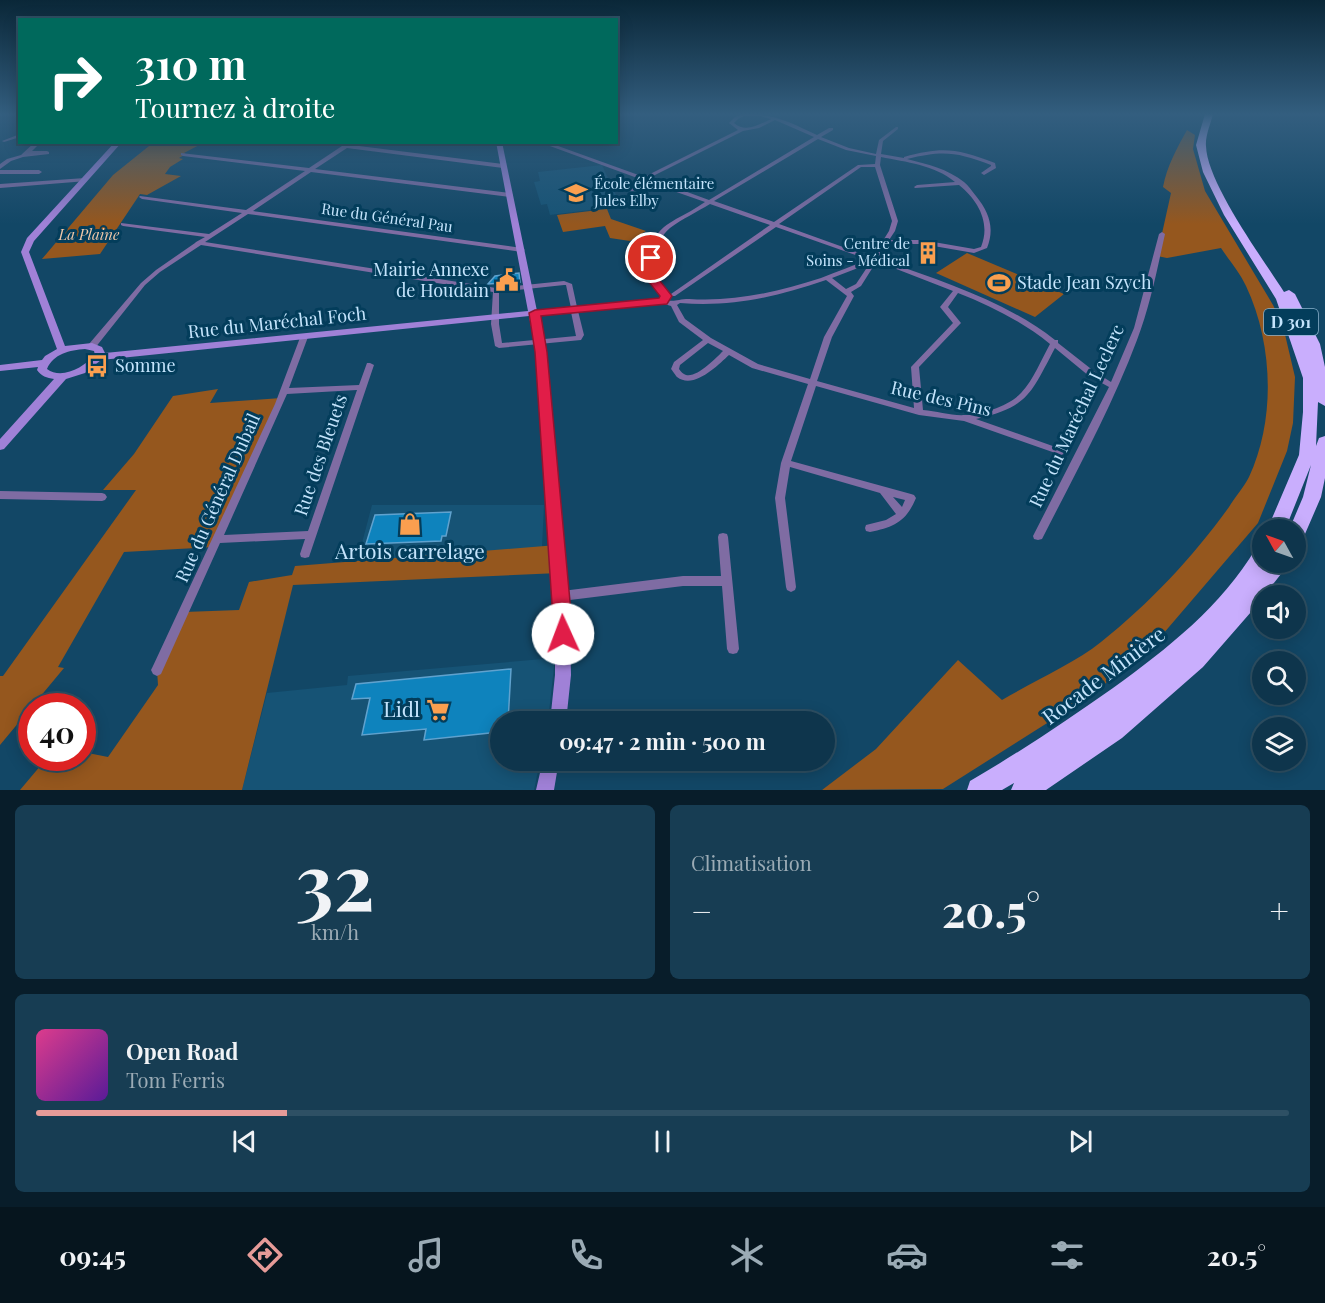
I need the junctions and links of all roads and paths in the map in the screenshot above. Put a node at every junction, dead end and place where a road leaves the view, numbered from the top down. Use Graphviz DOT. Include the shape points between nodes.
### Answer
graph roads {
  1 [pos="29,151"];
  2 [pos="110,151"];
  3 [pos="339,151"];
  4 [pos="397,151"];
  5 [pos="500,151"];
  6 [pos="567,151"];
  7 [pos="701,151"];
  8 [pos="793,151"];
  9 [pos="858,151"];
  10 [pos="880,151"];
  11 [pos="929,151"];
  12 [pos="954,151"];
  13 [pos="1203,151"];
  14 [pos="1213,151"];
  15 [pos="26,154"];
  16 [pos="183,154"];
  17 [pos="879,155"];
  18 [pos="905,159"];
  19 [pos="877,165"];
  20 [pos="503,166"];
  21 [pos="0,170"];
  22 [pos="311,170"];
  23 [pos="31,171"];
  24 [pos="39,172"];
  25 [pos="984,172"];
  26 [pos="648,178"];
  27 [pos="85,180"];
  28 [pos="641,182"];
  29 [pos="962,183"];
  30 [pos="0,186"];
  31 [pos="917,187"];
  32 [pos="510,195"];
  33 [pos="142,197"];
  34 [pos="708,200"];
  35 [pos="248,211"];
  36 [pos="123,224"];
  37 [pos="775,224"];
  38 [pos="1162,234"];
  39 [pos="209,236"];
  40 [pos="886,242"];
  41 [pos="198,243"];
  42 [pos="522,250"];
  43 [pos="880,258"];
  44 [pos="869,262"];
  45 [pos="829,279"];
  46 [pos="530,285"];
  47 [pos="496,290"];
  48 [pos="957,290"];
  49 [pos="848,291"];
  50 [pos="667,297"];
  51 [pos="573,299"];
  52 [pos="676,303"];
  53 [pos="574,309"];
  54 [pos="535,313"];
  55 [pos="495,317"];
  56 [pos="304,337"];
  57 [pos="708,340"];
  58 [pos="540,342"];
  59 [pos="1055,342"];
  60 [pos="92,346"];
  61 [pos="63,351"];
  62 [pos="728,351"];
  63 [pos="99,357"];
  64 [pos="44,363"];
  65 [pos="370,365"];
  66 [pos="0,368"];
  67 [pos="64,375"];
  68 [pos="812,382"];
  69 [pos="1113,386"];
  70 [pos="363,387"];
  71 [pos="284,391"];
  72 [pos="1325,401"];
  73 [pos="919,412"];
  74 [pos="965,418"];
  75 [pos="1325,442"];
  76 [pos="0,446"];
  77 [pos="1061,452"];
  78 [pos="786,463"];
  79 [pos="883,490"];
  80 [pos="0,495"];
  81 [pos="102,497"];
  82 [pos="902,515"];
  83 [pos="1281,519"];
  84 [pos="1303,519"];
  85 [pos="870,528"];
  86 [pos="312,535"];
  87 [pos="1038,536"];
  88 [pos="723,537"];
  89 [pos="217,539"];
  90 [pos="305,554"];
  91 [pos="1252,572"];
  92 [pos="1269,573"];
  93 [pos="727,581"];
  94 [pos="791,586"];
  95 [pos="562,596"];
  96 [pos="733,649"];
  97 [pos="157,670"];
  98 [pos="559,711"];
  99 [pos="549,771"];
  100 [pos="545,790"];
  101 [pos="980,790"];
  102 [pos="1023,790"];
  1 -- 15 [label="street"];
  2 -- 27 [label="street"];
  3 -- 22 [label="street"];
  4 -- 20 [label="street"];
  5 -- 20 [label="street"];
  6 -- 26 [label="street"];
  7 -- 26 [label="street"];
  8 -- 34 [label="street"];
  9 -- 17 [label="street"];
  10 -- 17 [label="street"];
  11 -- 18 [label="street"];
  12 -- 25 [label="street" via="993,164"];
  13 -- 83 [label="highway, D 301" via="1228,215 1282,299 1310,378 1307,455"];
  14 -- 72 [label="highway, D 301" via="1218,176 1302,317 1313,344"];
  15 -- 21 [label="street" via="9,160"];
  15 -- 23 [label="street" via="46,156"];
  16 -- 22 [label="street"];
  17 -- 18 [label="street"];
  17 -- 19 [label="street"];
  18 -- 29 [label="street"];
  19 -- 37 [label="street" via="860,166"];
  19 -- 40 [label="street" via="895,220"];
  20 -- 32 [label="street"];
  21 -- 23 [label="street"];
  22 -- 32 [label="street"];
  22 -- 35 [label="street"];
  23 -- 24 [label="street"];
  26 -- 28 [label="street"];
  26 -- 34 [label="street"];
  27 -- 30 [label="street"];
  27 -- 61 [label="street" via="30,240 25,252"];
  29 -- 31 [label="street"];
  29 -- 40 [label="street" via="978,202 989,226 984,248 974,251 922,242"];
  32 -- 42 [label="street"];
  33 -- 35 [label="street"];
  34 -- 37 [label="street"];
  34 -- 50 [label="street" via="666,228 652,249 654,282"];
  35 -- 39 [label="street"];
  35 -- 42 [label="street, Rue du Général Pau"];
  36 -- 39 [label="street"];
  37 -- 44 [label="street"];
  37 -- 50 [label="street"];
  38 -- 69 [label="street, Rue du Maréchal Leclerc" via="1141,318"];
  39 -- 41 [label="street"];
  40 -- 43 [label="street"];
  41 -- 47 [label="street"];
  41 -- 60 [label="street" via="151,276"];
  42 -- 46 [label="street"];
  43 -- 44 [label="street"];
  43 -- 48 [label="street"];
  44 -- 45 [label="street"];
  44 -- 49 [label="street" via="860,285"];
  45 -- 49 [label="street"];
  45 -- 52 [label="street" via="777,294"];
  46 -- 47 [label="street"];
  46 -- 51 [label="street" via="569,284"];
  46 -- 54 [label="street"];
  47 -- 55 [label="street"];
  48 -- 59 [label="street" via="1012,314"];
  48 -- 73 [label="street" via="944,307 957,322 915,367"];
  49 -- 68 [label="street" via="850,300 828,337"];
  50 -- 52 [label="street"];
  50 -- 52 [label="street, Rue des Pins"];
  50 -- 53 [label="street"];
  51 -- 53 [label="street"];
  52 -- 57 [label="street, Rue des Pins" via="682,320"];
  53 -- 54 [label="street"];
  53 -- 58 [label="street" via="578,338"];
  54 -- 55 [label="street, Rue du Maréchal Foch"];
  54 -- 58 [label="street"];
  55 -- 56 [label="street, Rue du Maréchal Foch"];
  55 -- 58 [label="street" via="500,346"];
  56 -- 63 [label="street, Rue du Maréchal Foch"];
  56 -- 71 [label="street, Rue du Général Dubail"];
  57 -- 62 [label="street, Rue des Pins"];
  57 -- 62 [label="street" via="678,364 678,374 685,378 699,376"];
  58 -- 95 [label="street"];
  59 -- 69 [label="street"];
  59 -- 74 [label="street" via="1025,396 1014,406"];
  60 -- 61 [label="street"];
  60 -- 63 [label="street" via="99,349"];
  61 -- 64 [label="street"];
  62 -- 68 [label="street, Rue des Pins" via="769,371"];
  63 -- 67 [label="street" via="84,369"];
  64 -- 66 [label="street"];
  64 -- 67 [label="street" via="42,370 47,375"];
  65 -- 70 [label="street, Rue des Bleuets"];
  67 -- 76 [label="street"];
  68 -- 73 [label="street, Rue des Pins"];
  68 -- 78 [label="street"];
  69 -- 87 [label="street, Rue du Maréchal Leclerc"];
  70 -- 71 [label="street, Rue des Bleuets"];
  70 -- 86 [label="street, Rue des Bleuets"];
  71 -- 89 [label="street, Rue du Général Dubail"];
  73 -- 74 [label="street, Rue des Pins"];
  74 -- 77 [label="street, Rue des Pins"];
  75 -- 84 [label="highway" via="1312,498"];
  78 -- 79 [label="street"];
  78 -- 94 [label="street" via="780,498"];
  79 -- 82 [label="street"];
  79 -- 82 [label="street" via="911,498"];
  80 -- 81 [label="street"];
  82 -- 85 [label="street" via="891,523"];
  86 -- 89 [label="street, Rue des Bleuets"];
  86 -- 90 [label="street, Rue des Bleuets"];
  88 -- 93 [label="street"];
  89 -- 97 [label="street, Rue du Général Dubail"];
  91 -- 101 [label="highway, Rocade Minière" via="1171,658 1049,748"];
  92 -- 102 [label="highway" via="1216,641 1174,682 1066,765"];
  93 -- 95 [label="street" via="683,581"];
  93 -- 96 [label="street"];
  95 -- 98 [label="street"];
  99 -- 100 [label="street"];
}
